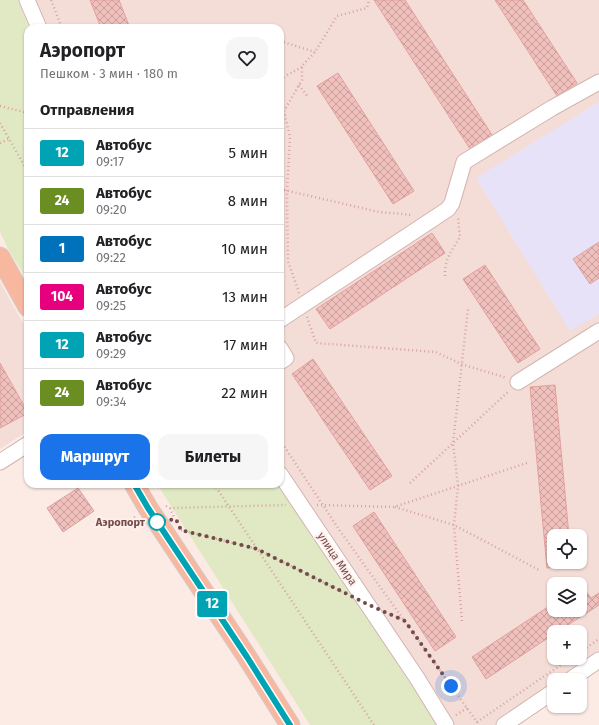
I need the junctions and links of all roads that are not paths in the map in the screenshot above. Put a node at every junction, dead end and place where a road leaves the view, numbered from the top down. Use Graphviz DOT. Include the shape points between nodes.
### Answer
graph roads {
  1 [pos="27,0"];
  2 [pos="37,24"];
  3 [pos="599,82"];
  4 [pos="0,257"];
  5 [pos="24,300"];
  6 [pos="284,317"];
  7 [pos="599,331"];
  8 [pos="518,382"];
  9 [pos="24,447"];
  10 [pos="0,462"];
  11 [pos="284,480"];
  12 [pos="136,488"];
  13 [pos="599,660"];
  14 [pos="580,673"];
  15 [pos="547,696"];
  16 [pos="290,725"];
  17 [pos="446,725"];
  18 [pos="504,725"];
  1 -- 2 [label="street"];
  3 -- 6 [label="street" via="464,162 452,203 448,208"];
  4 -- 5 [label="main road"];
  7 -- 8 [label="street"];
  9 -- 10 [label="street"];
  11 -- 17 [label="street, улица Мира"];
  12 -- 16 [label="main road"];
  13 -- 14 [label="street"];
  15 -- 18 [label="street"];
}
